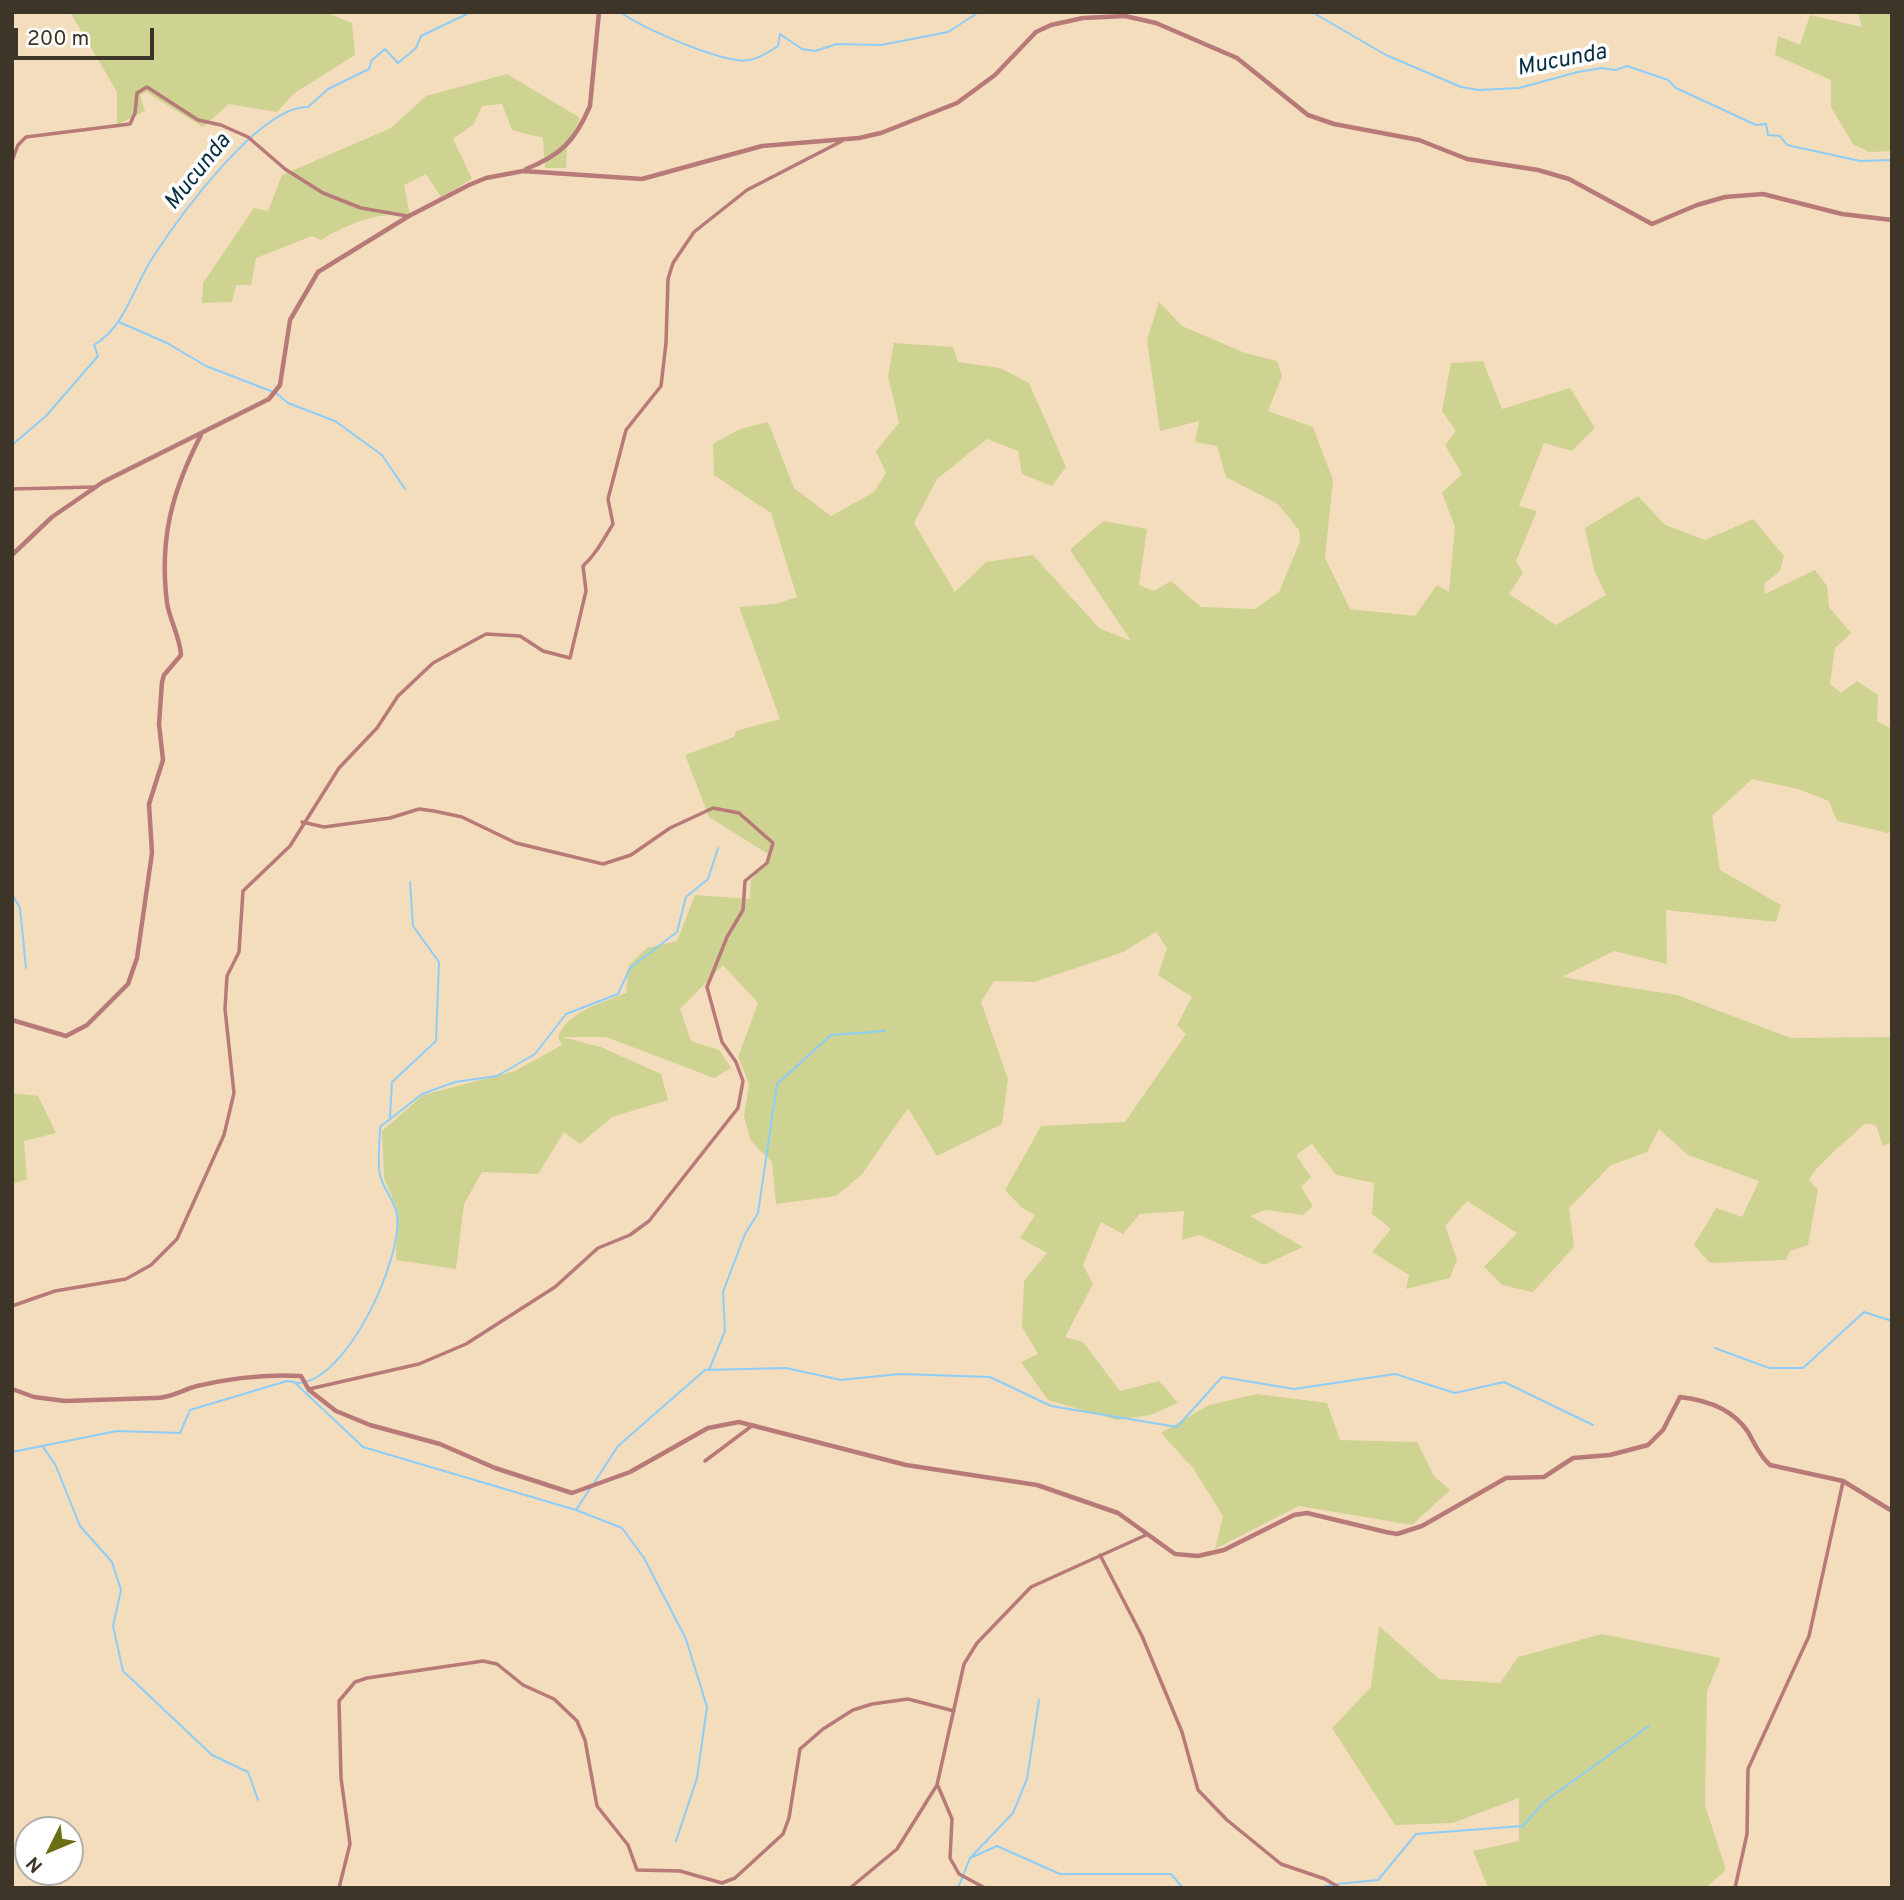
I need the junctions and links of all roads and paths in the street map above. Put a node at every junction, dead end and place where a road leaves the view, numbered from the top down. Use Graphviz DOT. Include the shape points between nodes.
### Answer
graph roads {
  1 [pos="599,12"];
  2 [pos="845,140"];
  3 [pos="12,161"];
  4 [pos="523,170"];
  5 [pos="410,216"];
  6 [pos="1892,220"];
  7 [pos="202,435"];
  8 [pos="95,487"];
  9 [pos="12,489"];
  10 [pos="12,555"];
  11 [pos="302,822"];
  12 [pos="12,1020"];
  13 [pos="12,1306"];
  14 [pos="308,1388"];
  15 [pos="12,1389"];
  16 [pos="753,1425"];
  17 [pos="705,1461"];
  18 [pos="1843,1481"];
  19 [pos="1892,1511"];
  20 [pos="1146,1535"];
  21 [pos="1100,1555"];
  22 [pos="954,1711"];
  23 [pos="937,1785"];
  24 [pos="339,1888"];
  25 [pos="850,1888"];
  26 [pos="985,1888"];
  27 [pos="1340,1888"];
  28 [pos="1735,1888"];
  1 -- 4 [label="street" via="586,115 566,147"];
  2 -- 4 [label="street" via="762,146 642,179"];
  2 -- 6 [label="street" via="881,133 957,103 995,75 1036,32 1051,25 1125,16 1156,23 1223,50 1308,115 1419,140 1467,159 1569,179 1652,224 1725,197 1763,194 1842,214"];
  2 -- 11 [label="street" via="747,190 694,232 673,262 661,386 626,430 608,499 613,524 597,554 583,566 586,591 570,657 543,651 520,636 499,633 478,636 449,651 398,696"];
  3 -- 5 [label="street" via="26,137 130,124 137,93 146,87 198,120 248,137 323,194 382,214"];
  4 -- 5 [label="street" via="486,178"];
  5 -- 7 [label="street" via="318,272 290,320 276,393"];
  7 -- 8 [label="street"];
  7 -- 12 [label="street" via="176,488 163,553 167,605 181,655 162,682 159,724 163,751 149,804 152,853 134,970 119,995 72,1034 58,1036"];
  8 -- 9 [label="street"];
  8 -- 10 [label="street" via="52,517"];
  11 -- 13 [label="street" via="283,855 243,891 239,951 226,984 234,1093 224,1135 177,1239 151,1265 126,1279 55,1291"];
  11 -- 14 [label="street" via="324,827 419,809 434,811 462,817 516,843 603,864 631,855 670,828 713,808 739,813 773,843 767,863 745,881 743,910 707,987 722,1042 743,1081 738,1108 649,1221 630,1236 598,1248 555,1287 466,1344 419,1364"];
  14 -- 15 [label="street" via="301,1376 268,1374 193,1387 167,1398 65,1401"];
  14 -- 16 [label="street" via="336,1411 370,1425 440,1444 572,1493 630,1472 708,1427 730,1422"];
  16 -- 17 [label="street"];
  16 -- 20 [label="street" via="906,1465 1037,1485 1110,1510"];
  18 -- 19 [label="street"];
  18 -- 20 [label="street" via="1770,1465 1726,1410 1680,1397 1663,1430 1648,1445 1573,1458 1544,1477 1506,1478 1422,1526 1398,1534 1307,1513 1207,1554 1175,1553"];
  18 -- 28 [label="street" via="1809,1636 1748,1769 1747,1834"];
  20 -- 21 [label="street"];
  21 -- 22 [label="street" via="1031,1587 977,1643 964,1664"];
  21 -- 27 [label="street" via="1142,1636 1179,1723 1198,1790 1280,1864"];
  22 -- 23 [label="street"];
  22 -- 24 [label="street" via="908,1699 853,1710 823,1729 800,1749 783,1834 754,1863 722,1883 680,1871 637,1870 628,1845 597,1806 577,1721 554,1699 523,1685 497,1664 483,1661 367,1678 355,1682 339,1701 341,1778 350,1844"];
  23 -- 25 [label="street" via="897,1849"];
  23 -- 26 [label="street" via="952,1819 950,1858 959,1874"];
}
